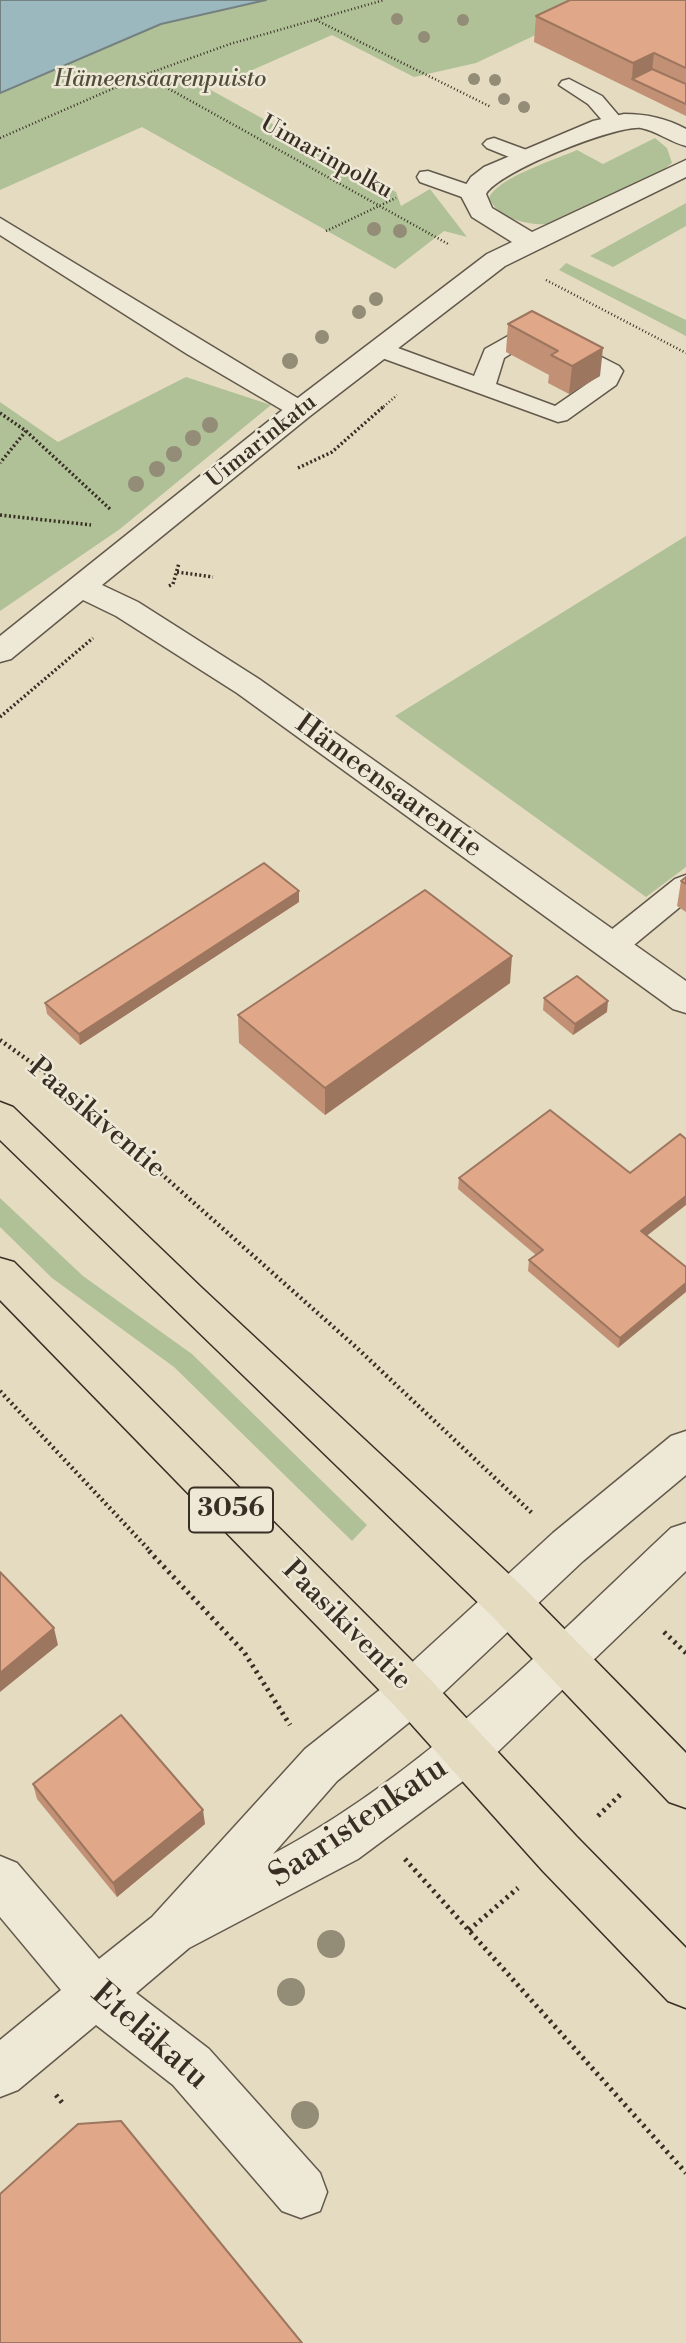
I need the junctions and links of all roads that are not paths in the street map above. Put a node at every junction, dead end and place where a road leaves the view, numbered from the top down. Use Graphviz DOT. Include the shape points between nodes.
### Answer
graph roads {
  1 [pos="569,85"];
  2 [pos="615,123"];
  3 [pos="686,139"];
  4 [pos="494,144"];
  5 [pos="524,157"];
  6 [pos="686,167"];
  7 [pos="428,177"];
  8 [pos="473,194"];
  9 [pos="0,225"];
  10 [pos="532,243"];
  11 [pos="379,349"];
  12 [pos="483,386"];
  13 [pos="300,410"];
  14 [pos="82,588"];
  15 [pos="0,652"];
  16 [pos="686,886"];
  17 [pos="612,946"];
  18 [pos="686,1000"];
  19 [pos="0,1117"];
  20 [pos="0,1274"];
  21 [pos="686,1449"];
  22 [pos="686,1542"];
  23 [pos="509,1603"];
  24 [pos="562,1659"];
  25 [pos="412,1692"];
  26 [pos="466,1751"];
  27 [pos="686,1786"];
  28 [pos="0,1880"];
  29 [pos="169,1934"];
  30 [pos="686,1983"];
  31 [pos="95,1993"];
  32 [pos="0,2072"];
  33 [pos="301,2192"];
  1 -- 2 [label="lane" via="595,100"];
  2 -- 3 [label="street" via="653,123"];
  2 -- 5 [label="street"];
  4 -- 5 [label="lane"];
  5 -- 8 [label="street" via="486,177"];
  6 -- 10 [label="street, Uimarinkatu"];
  7 -- 8 [label="lane"];
  8 -- 10 [label="street" via="481,212"];
  9 -- 13 [label="lane"];
  10 -- 11 [label="street, Uimarinkatu" via="496,260"];
  11 -- 12 [label="lane"];
  11 -- 13 [label="street, Uimarinkatu"];
  12 -- 12 [label="lane" via="558,415 608,380 611,371 534,329 492,354"];
  13 -- 14 [label="street, Uimarinkatu"];
  14 -- 15 [label="street, Uimarinkatu"];
  14 -- 17 [label="street, Hämeensaarentie" via="127,609 248,686"];
  16 -- 17 [label="lane"];
  17 -- 18 [label="street, Hämeensaarentie"];
  19 -- 23 [label="main road"];
  20 -- 25 [label="main road, Paasikiventie / 3056"];
  21 -- 23 [label="street, Saaristenkatu" via="568,1547"];
  22 -- 24 [label="street, Saaristenkatu"];
  23 -- 24 [label="main road"];
  23 -- 25 [label="street, Saaristenkatu"];
  24 -- 26 [label="street, Saaristenkatu"];
  24 -- 27 [label="main road"];
  25 -- 26 [label="main road, Paasikiventie"];
  25 -- 29 [label="street, Saaristenkatu" via="321,1765"];
  26 -- 29 [label="street, Saaristenkatu" via="341,1843"];
  26 -- 30 [label="main road, Paasikiventie"];
  28 -- 31 [label="street, Eteläkatu"];
  29 -- 31 [label="street, Saaristenkatu"];
  31 -- 32 [label="street, Saaristenkatu"];
  31 -- 33 [label="street, Eteläkatu" via="191,2067"];
}
